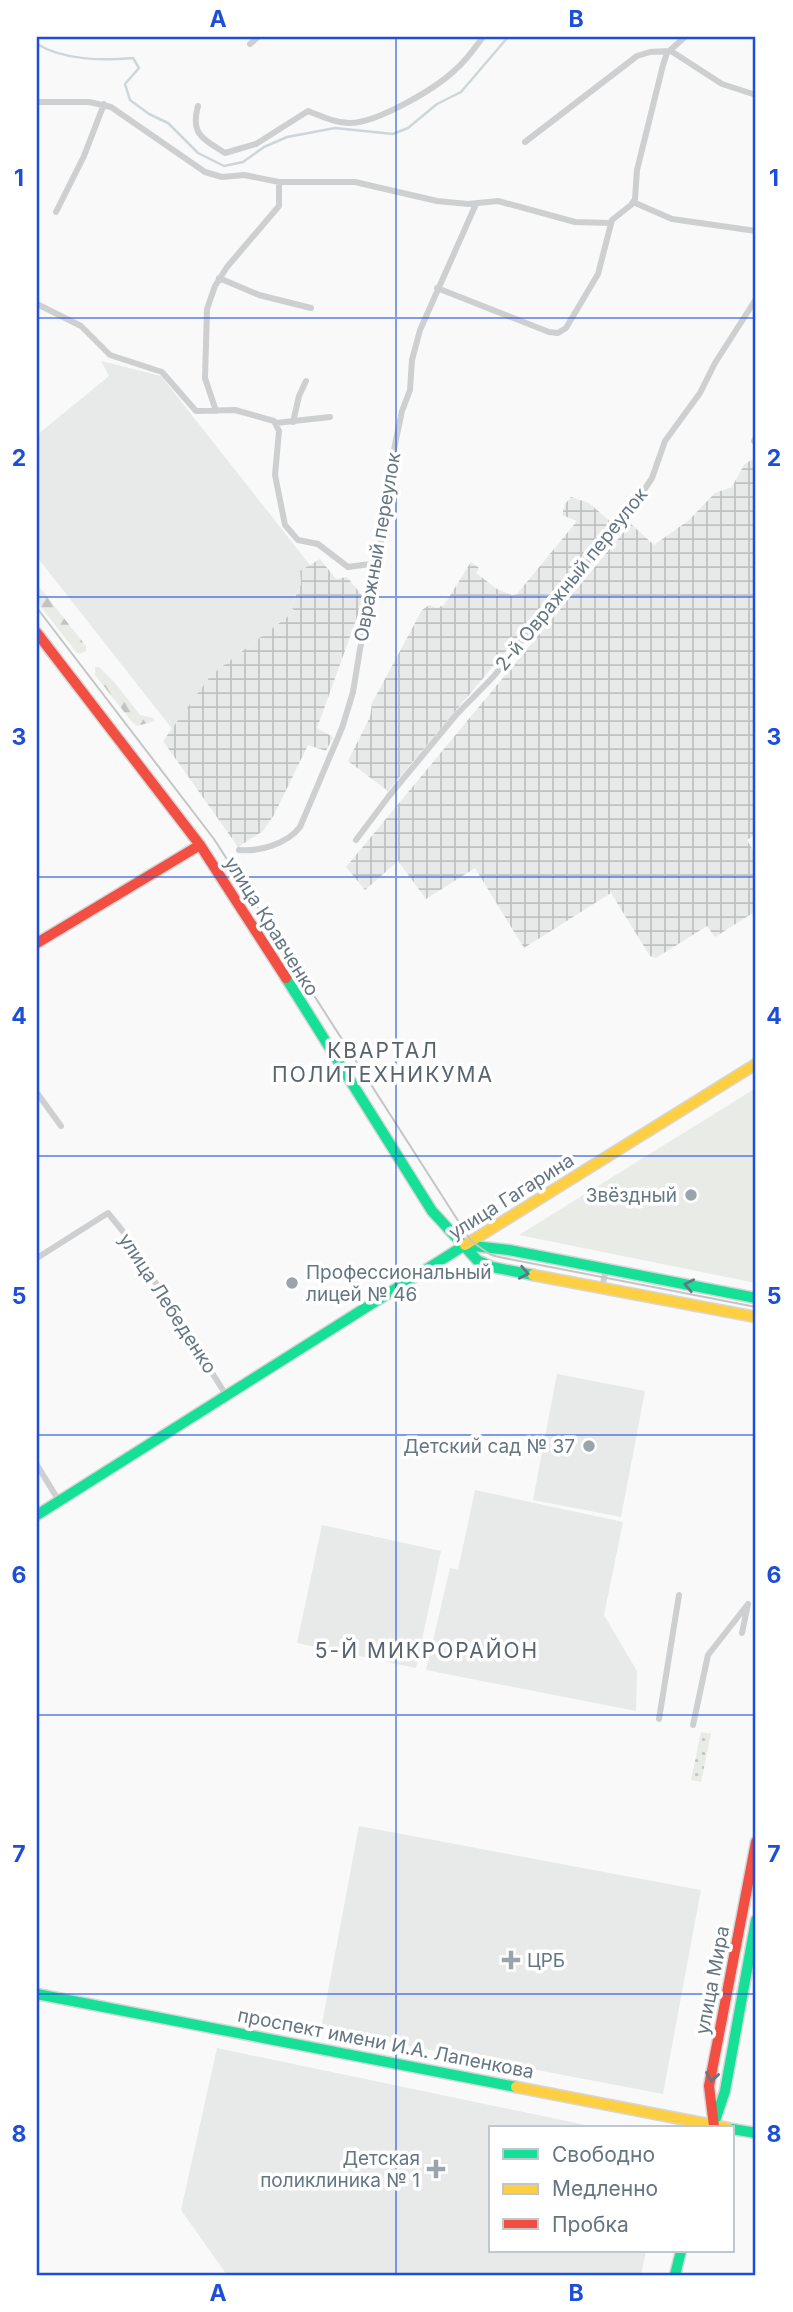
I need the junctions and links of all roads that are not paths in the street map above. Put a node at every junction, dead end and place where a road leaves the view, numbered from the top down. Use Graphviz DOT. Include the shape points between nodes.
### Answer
graph roads {
  1 [pos="258,37"];
  2 [pos="483,37"];
  3 [pos="685,37"];
  4 [pos="250,44"];
  5 [pos="671,51"];
  6 [pos="756,95"];
  7 [pos="37,102"];
  8 [pos="104,104"];
  9 [pos="198,106"];
  10 [pos="525,142"];
  11 [pos="279,182"];
  12 [pos="633,202"];
  13 [pos="476,204"];
  14 [pos="56,212"];
  15 [pos="610,223"];
  16 [pos="756,231"];
  17 [pos="219,278"];
  18 [pos="437,288"];
  19 [pos="756,299"];
  20 [pos="37,303"];
  21 [pos="311,308"];
  22 [pos="306,381"];
  23 [pos="216,411"];
  24 [pos="330,416"];
  25 [pos="293,422"];
  26 [pos="276,423"];
  27 [pos="378,563"];
  28 [pos="37,634"];
  29 [pos="356,840"];
  30 [pos="200,845"];
  31 [pos="239,850"];
  32 [pos="37,943"];
  33 [pos="756,1064"];
  34 [pos="37,1093"];
  35 [pos="61,1126"];
  36 [pos="465,1245"];
  37 [pos="37,1258"];
  38 [pos="494,1258"];
  39 [pos="606,1269"];
  40 [pos="602,1288"];
  41 [pos="756,1298"];
  42 [pos="754,1317"];
  43 [pos="226,1395"];
  44 [pos="37,1465"];
  45 [pos="59,1501"];
  46 [pos="37,1515"];
  47 [pos="679,1595"];
  48 [pos="742,1633"];
  49 [pos="659,1719"];
  50 [pos="693,1726"];
  51 [pos="756,1842"];
  52 [pos="742,1914"];
  53 [pos="756,1918"];
  54 [pos="37,1994"];
  55 [pos="708,2126"];
  56 [pos="713,2126"];
  57 [pos="713,2126"];
  58 [pos="734,2130"];
  59 [pos="756,2133"];
  60 [pos="681,2252"];
  61 [pos="675,2275"];
  1 -- 4 [label="street"];
  2 -- 9 [label="street" via="435,87 365,121 326,119 308,111 256,144 225,153 201,137 194,121"];
  3 -- 5 [label="street"];
  5 -- 6 [label="street" via="722,83"];
  5 -- 10 [label="street" via="637,57"];
  5 -- 12 [label="street" via="663,65 636,170"];
  7 -- 8 [label="street"];
  8 -- 11 [label="street" via="205,172"];
  8 -- 14 [label="street"];
  11 -- 13 [label="street" via="355,182 437,201"];
  11 -- 17 [label="street" via="279,206"];
  12 -- 15 [label="street"];
  12 -- 16 [label="street" via="672,219"];
  13 -- 15 [label="street" via="498,201 575,222"];
  13 -- 18 [label="street, Овражный переулок"];
  15 -- 18 [label="street" via="598,274 562,331 549,332"];
  17 -- 21 [label="street" via="259,295"];
  17 -- 23 [label="street" via="207,309 206,350 206,386"];
  18 -- 27 [label="street, Овражный переулок" via="412,360"];
  19 -- 29 [label="street, 2-й Овражный переулок" via="665,441 652,478 629,513"];
  20 -- 23 [label="street" via="81,326 110,355 162,372 196,411"];
  22 -- 25 [label="street"];
  23 -- 26 [label="street" via="241,411"];
  24 -- 25 [label="street"];
  25 -- 26 [label="street"];
  26 -- 27 [label="street" via="275,475 289,532 298,540 318,544 348,567"];
  27 -- 31 [label="street, Овражный переулок" via="349,705 300,827 290,837 257,850"];
  28 -- 30 [label="main road, улица Кравченко"];
  30 -- 32 [label="main road"];
  30 -- 36 [label="main road, улица Кравченко" via="432,1211"];
  33 -- 36 [label="main road, улица Гагарина"];
  34 -- 35 [label="street"];
  36 -- 38 [label="main road, улица Кравченко"];
  36 -- 38 [label="main road, улица Кравченко" via="477,1260"];
  36 -- 43 [label="main road, улица Гагарина"];
  37 -- 43 [label="street, улица Лебеденко" via="108,1213"];
  38 -- 39 [label="main road, улица Кравченко"];
  38 -- 40 [label="main road, улица Кравченко, one-way"];
  39 -- 40 [label="street"];
  41 -- 39 [label="main road, улица Кравченко, one-way"];
  40 -- 42 [label="main road, улица Кравченко"];
  41 -- 42 [label="street"];
  43 -- 45 [label="main road, улица Гагарина"];
  44 -- 45 [label="street"];
  45 -- 46 [label="main road, улица Гагарина"];
  47 -- 49 [label="street"];
  48 -- 50 [label="street" via="748,1604 708,1655"];
  51 -- 52 [label="main road, улица Мира"];
  52 -- 53 [label="main road"];
  52 -- 56 [label="main road, улица Мира, one-way" via="709,2086"];
  53 -- 57 [label="main road, улица Мира" via="725,2091"];
  54 -- 55 [label="main road, проспект имени И.А. Лапенкова"];
  58 -- 59 [label="main road, проспект имени И.А. Лапенкова"];
  60 -- 61 [label="main road"];
}
